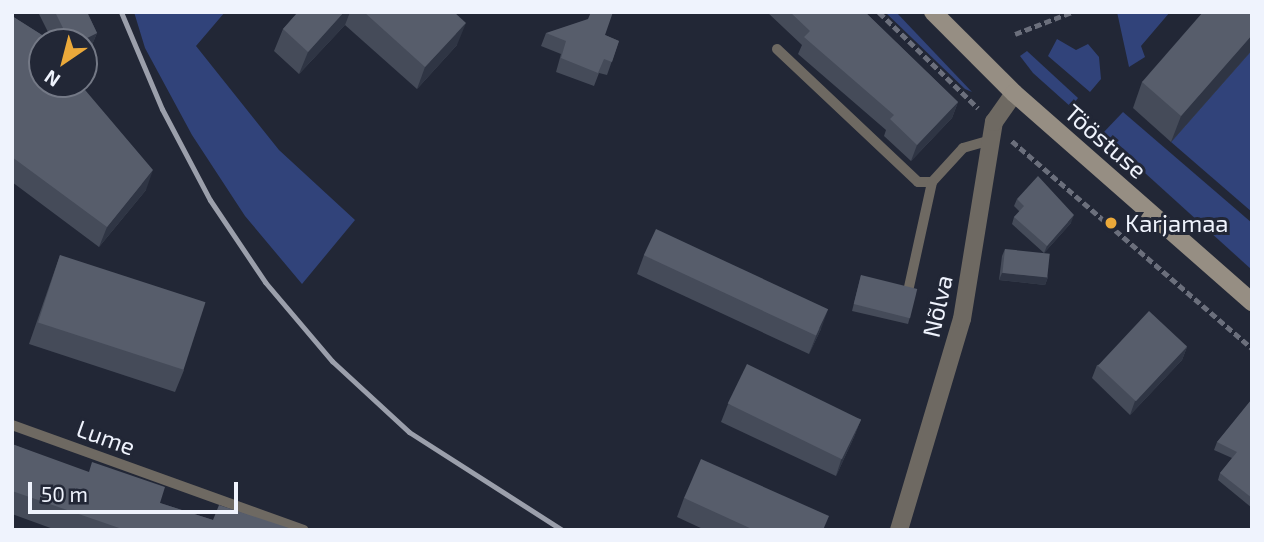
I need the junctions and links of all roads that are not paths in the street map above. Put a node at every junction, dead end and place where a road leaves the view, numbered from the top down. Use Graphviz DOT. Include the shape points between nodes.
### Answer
graph roads {
  1 [pos="933,12"];
  2 [pos="777,49"];
  3 [pos="1014,93"];
  4 [pos="993,131"];
  5 [pos="932,182"];
  6 [pos="909,287"];
  7 [pos="1252,302"];
  8 [pos="12,425"];
  9 [pos="304,530"];
  10 [pos="899,530"];
  1 -- 3 [label="street, Tööstuse"];
  2 -- 5 [label="lane" via="918,182"];
  3 -- 4 [label="street, Nõlva"];
  3 -- 7 [label="street, Tööstuse"];
  4 -- 5 [label="lane" via="963,148"];
  4 -- 10 [label="street, Nõlva" via="962,319"];
  5 -- 6 [label="lane"];
  8 -- 9 [label="lane, Lume"];
}
